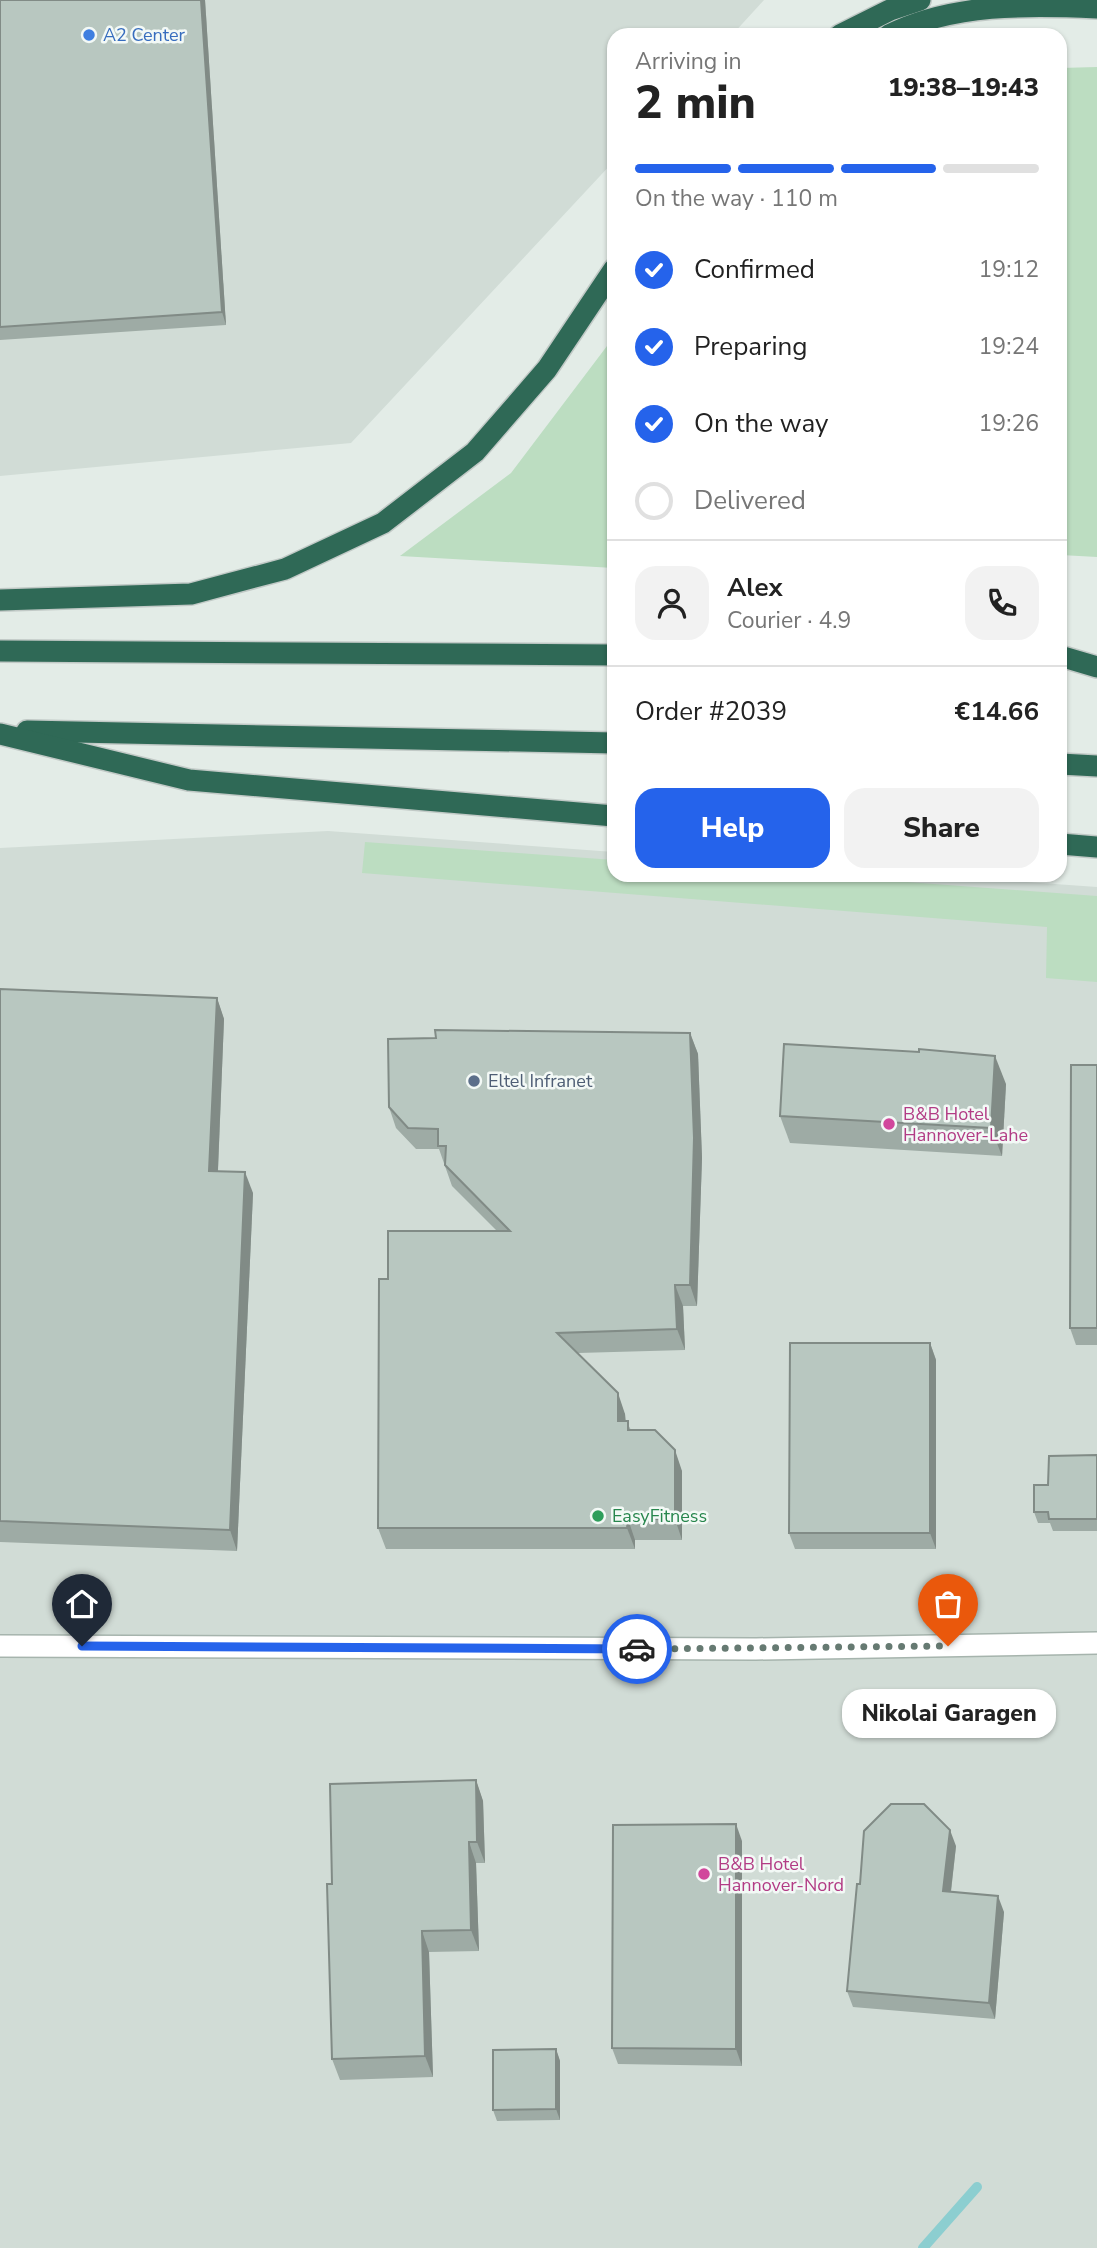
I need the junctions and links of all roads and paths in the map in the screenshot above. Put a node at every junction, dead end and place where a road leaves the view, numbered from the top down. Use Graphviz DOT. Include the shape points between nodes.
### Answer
graph roads {
  1 [pos="920,0"];
  2 [pos="1097,8"];
  3 [pos="854,28"];
  4 [pos="911,28"];
  5 [pos="607,279"];
  6 [pos="0,600"];
  7 [pos="0,651"];
  8 [pos="607,655"];
  9 [pos="1067,658"];
  10 [pos="1067,669"];
  11 [pos="1097,669"];
  12 [pos="0,732"];
  13 [pos="607,743"];
  14 [pos="1067,764"];
  15 [pos="1097,766"];
  16 [pos="607,815"];
  17 [pos="1067,845"];
  18 [pos="1097,847"];
  19 [pos="1097,1643"];
  20 [pos="0,1646"];
  1 -- 3 [label="highway"];
  2 -- 4 [label="highway" via="1028,5 962,12"];
  5 -- 6 [label="highway" via="547,369 475,452 383,523 285,569 191,594"];
  7 -- 8 [label="highway"];
  9 -- 11 [label="highway"];
  10 -- 11 [label="highway"];
  12 -- 13 [label="highway"];
  12 -- 16 [label="highway" via="189,780"];
  14 -- 15 [label="highway"];
  17 -- 18 [label="highway"];
  19 -- 20 [label="street" via="756,1649"];
}
